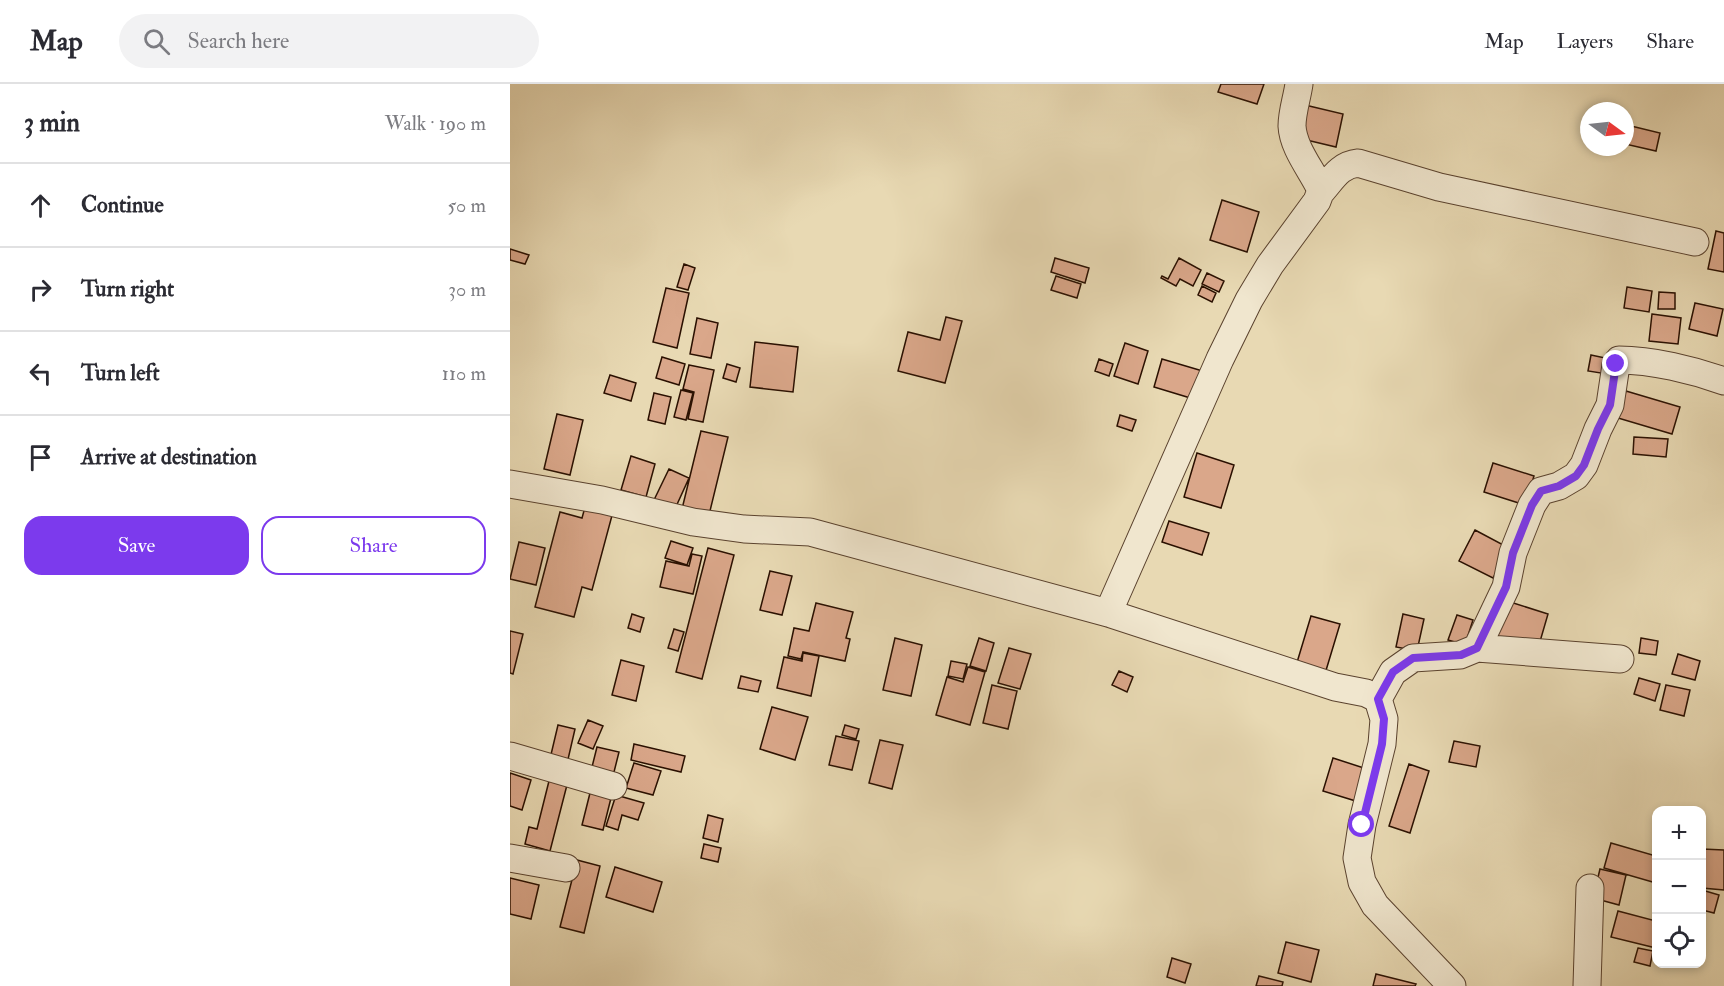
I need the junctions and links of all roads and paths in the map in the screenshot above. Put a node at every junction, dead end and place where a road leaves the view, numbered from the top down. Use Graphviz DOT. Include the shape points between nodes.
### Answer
graph roads {
  1 [pos="1299,84"];
  2 [pos="1320,193"];
  3 [pos="1695,242"];
  4 [pos="1724,381"];
  5 [pos="510,484"];
  6 [pos="1108,613"];
  7 [pos="1477,648"];
  8 [pos="1620,659"];
  9 [pos="1378,699"];
  10 [pos="510,756"];
  11 [pos="613,786"];
  12 [pos="510,858"];
  13 [pos="566,868"];
  14 [pos="1590,888"];
  15 [pos="1452,986"];
  16 [pos="1587,986"];
  1 -- 2 [label="street" via="1293,134"];
  2 -- 3 [label="street" via="1342,168 1358,163 1438,187"];
  2 -- 6 [label="street" via="1249,300"];
  4 -- 7 [label="street" via="1672,367 1619,360 1610,405 1584,465 1576,476 1541,491 1532,505 1513,553 1506,587"];
  5 -- 6 [label="street" via="602,500 693,522 810,532"];
  6 -- 9 [label="street"];
  7 -- 8 [label="street"];
  7 -- 9 [label="street" via="1461,655 1413,658 1393,672"];
  9 -- 15 [label="street" via="1384,719 1382,744 1362,825 1358,858 1362,882 1375,904"];
  10 -- 11 [label="street"];
  12 -- 13 [label="street"];
  14 -- 16 [label="street"];
}
